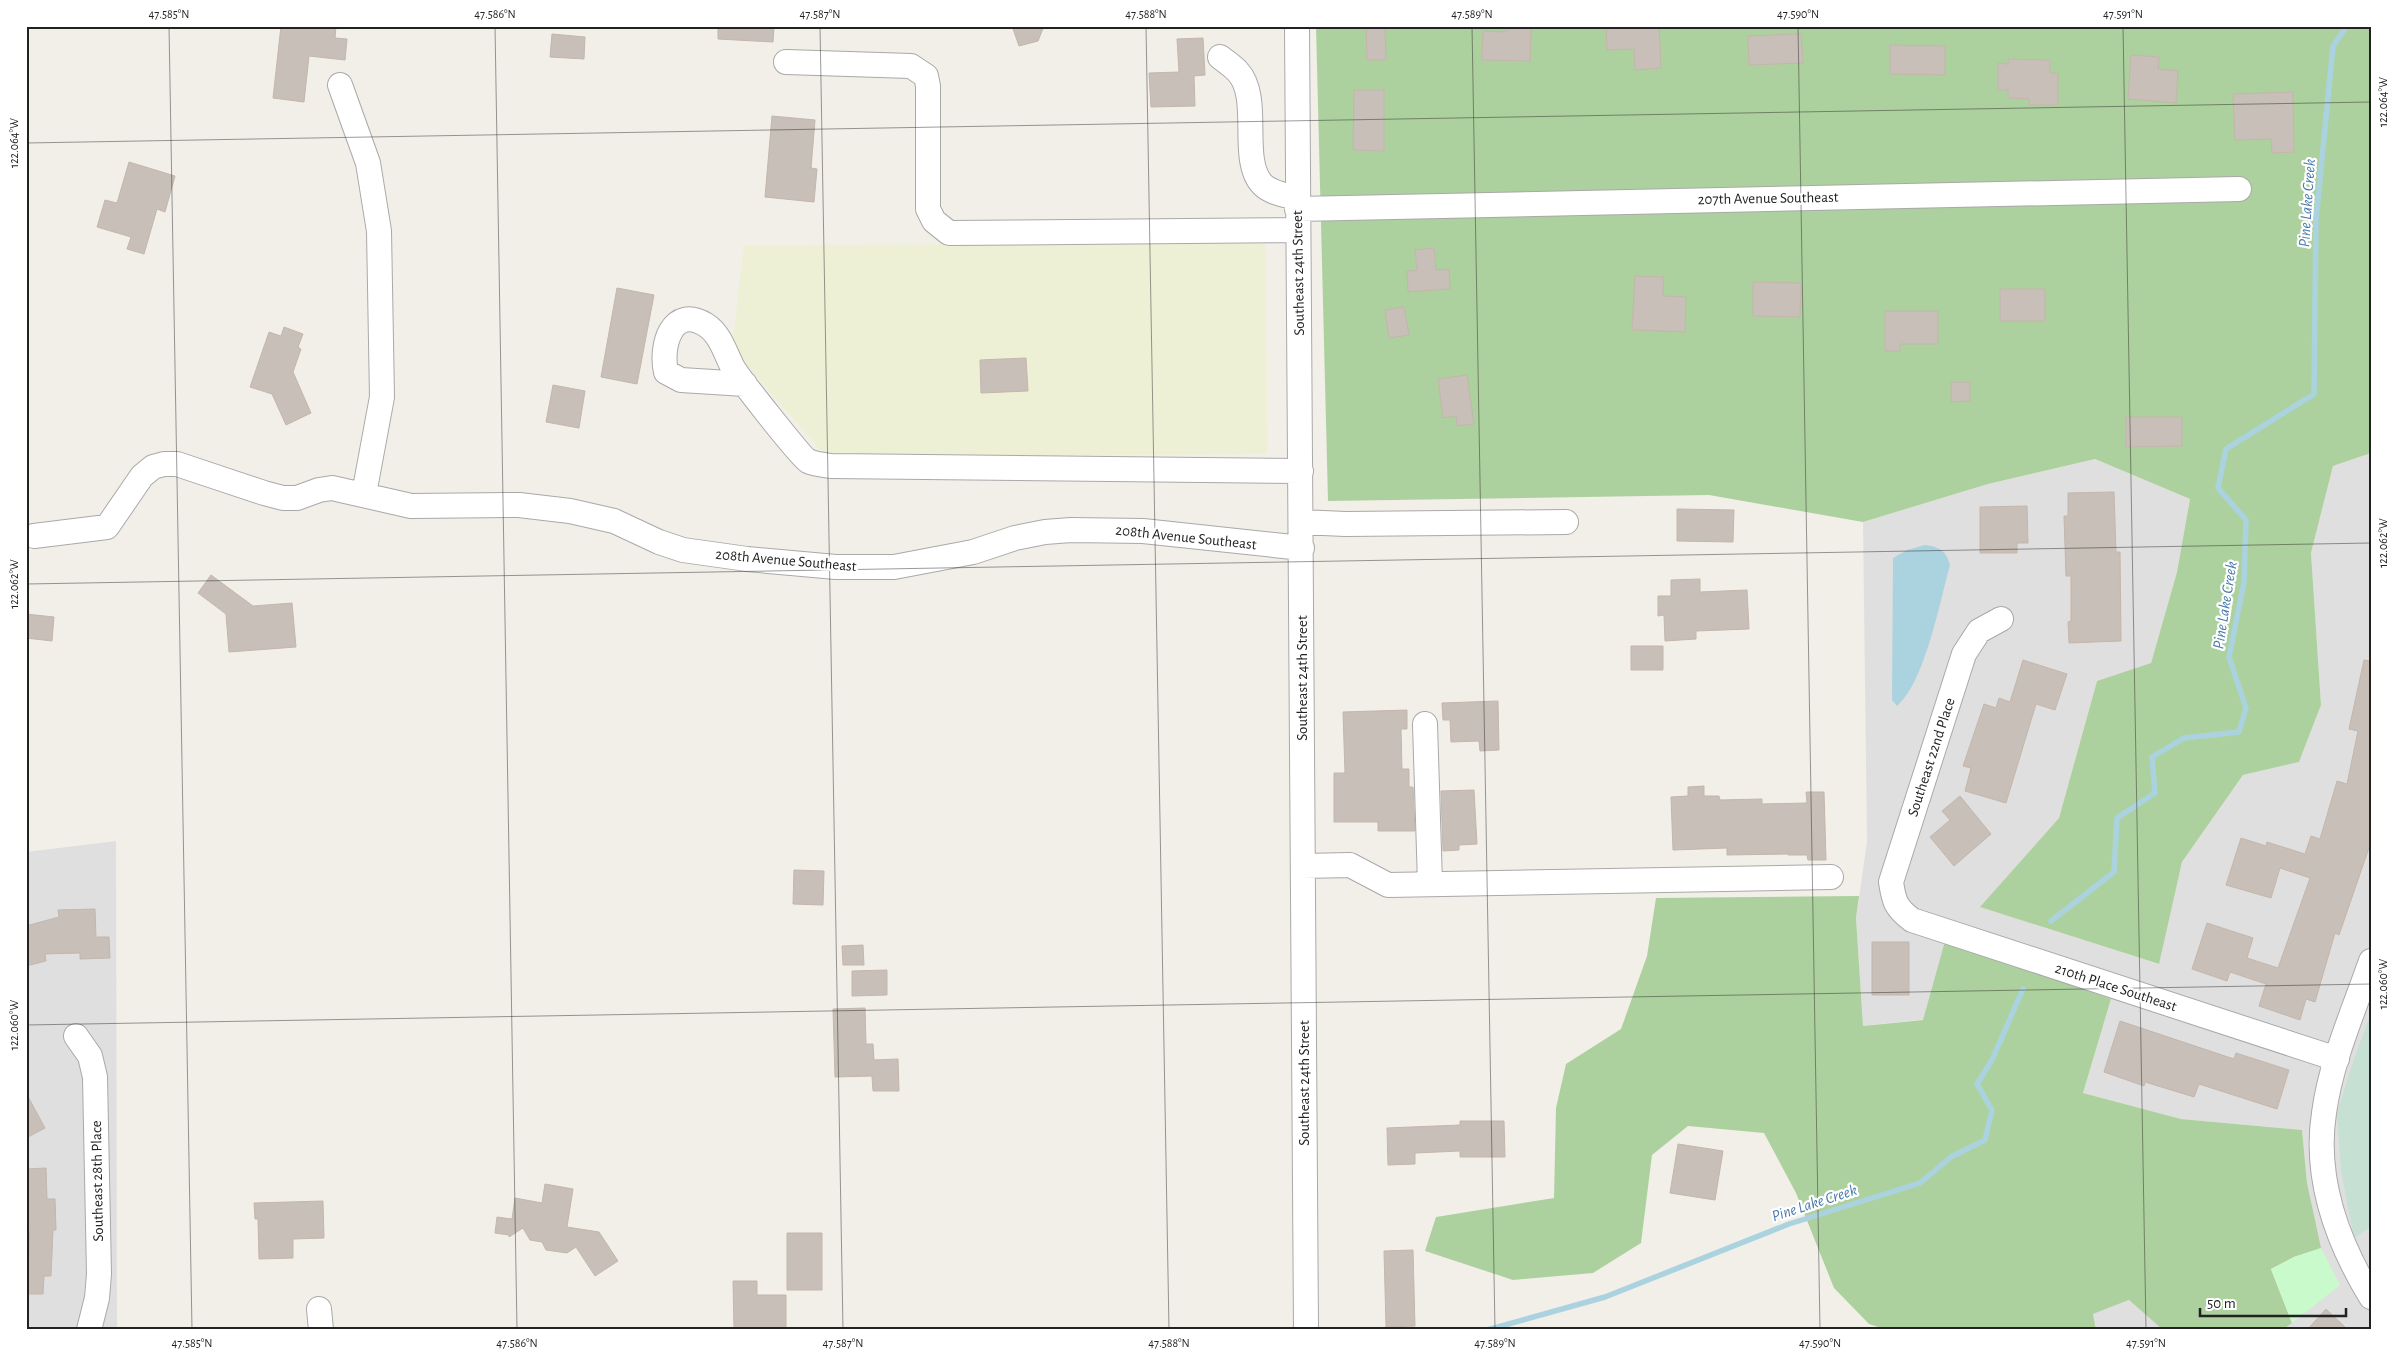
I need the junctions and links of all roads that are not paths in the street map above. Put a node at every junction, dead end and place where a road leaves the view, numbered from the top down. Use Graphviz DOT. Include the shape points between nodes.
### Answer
graph roads {
  1 [pos="1297,26"];
  2 [pos="1220,57"];
  3 [pos="786,62"];
  4 [pos="340,85"];
  5 [pos="2239,189"];
  6 [pos="1297,212"];
  7 [pos="745,384"];
  8 [pos="1301,471"];
  9 [pos="364,494"];
  10 [pos="1302,522"];
  11 [pos="1566,522"];
  12 [pos="34,536"];
  13 [pos="1302,548"];
  14 [pos="2001,619"];
  15 [pos="1425,724"];
  16 [pos="1303,866"];
  17 [pos="1831,877"];
  18 [pos="1430,883"];
  19 [pos="1899,909"];
  20 [pos="2371,961"];
  21 [pos="76,1036"];
  22 [pos="2337,1059"];
  23 [pos="2371,1297"];
  24 [pos="89,1330"];
  25 [pos="1306,1330"];
  1 -- 6 [label="street, Southeast 24th Street"];
  2 -- 6 [label="street" via="1239,73 1246,90 1251,153 1257,176 1262,184"];
  3 -- 6 [label="street, 207th Avenue Southeast" via="911,66 926,76 928,209 934,221 949,233"];
  4 -- 9 [label="street" via="368,163 378,231 382,397"];
  5 -- 6 [label="street, 207th Avenue Southeast"];
  6 -- 8 [label="street, Southeast 24th Street"];
  7 -- 8 [label="street" via="808,461 831,466"];
  8 -- 10 [label="street, Southeast 24th Street"];
  9 -- 12 [label="street, 208th Avenue Southeast" via="332,488 297,498 283,498 177,464 164,464 153,467 142,476 108,527"];
  9 -- 13 [label="street, 208th Avenue Southeast" via="411,506 519,505 570,511 614,521 684,550 836,567 894,567 974,552 1023,537 1071,530 1143,531"];
  10 -- 11 [label="street"];
  10 -- 13 [label="street, Southeast 24th Street"];
  13 -- 16 [label="street, Southeast 24th Street"];
  14 -- 19 [label="street, Southeast 22nd Place" via="1979,631 1964,654 1891,882"];
  15 -- 18 [label="street"];
  16 -- 18 [label="street" via="1350,865 1388,885"];
  16 -- 25 [label="street, Southeast 24th Street"];
  17 -- 18 [label="street"];
  19 -- 22 [label="street, 210th Place Southeast" via="1912,920"];
  20 -- 22 [label="street"];
  21 -- 24 [label="street, Southeast 28th Place" via="90,1056 95,1077 99,1274 98,1298"];
  22 -- 23 [label="street" via="2323,1114 2324,1172 2341,1242"];
}
